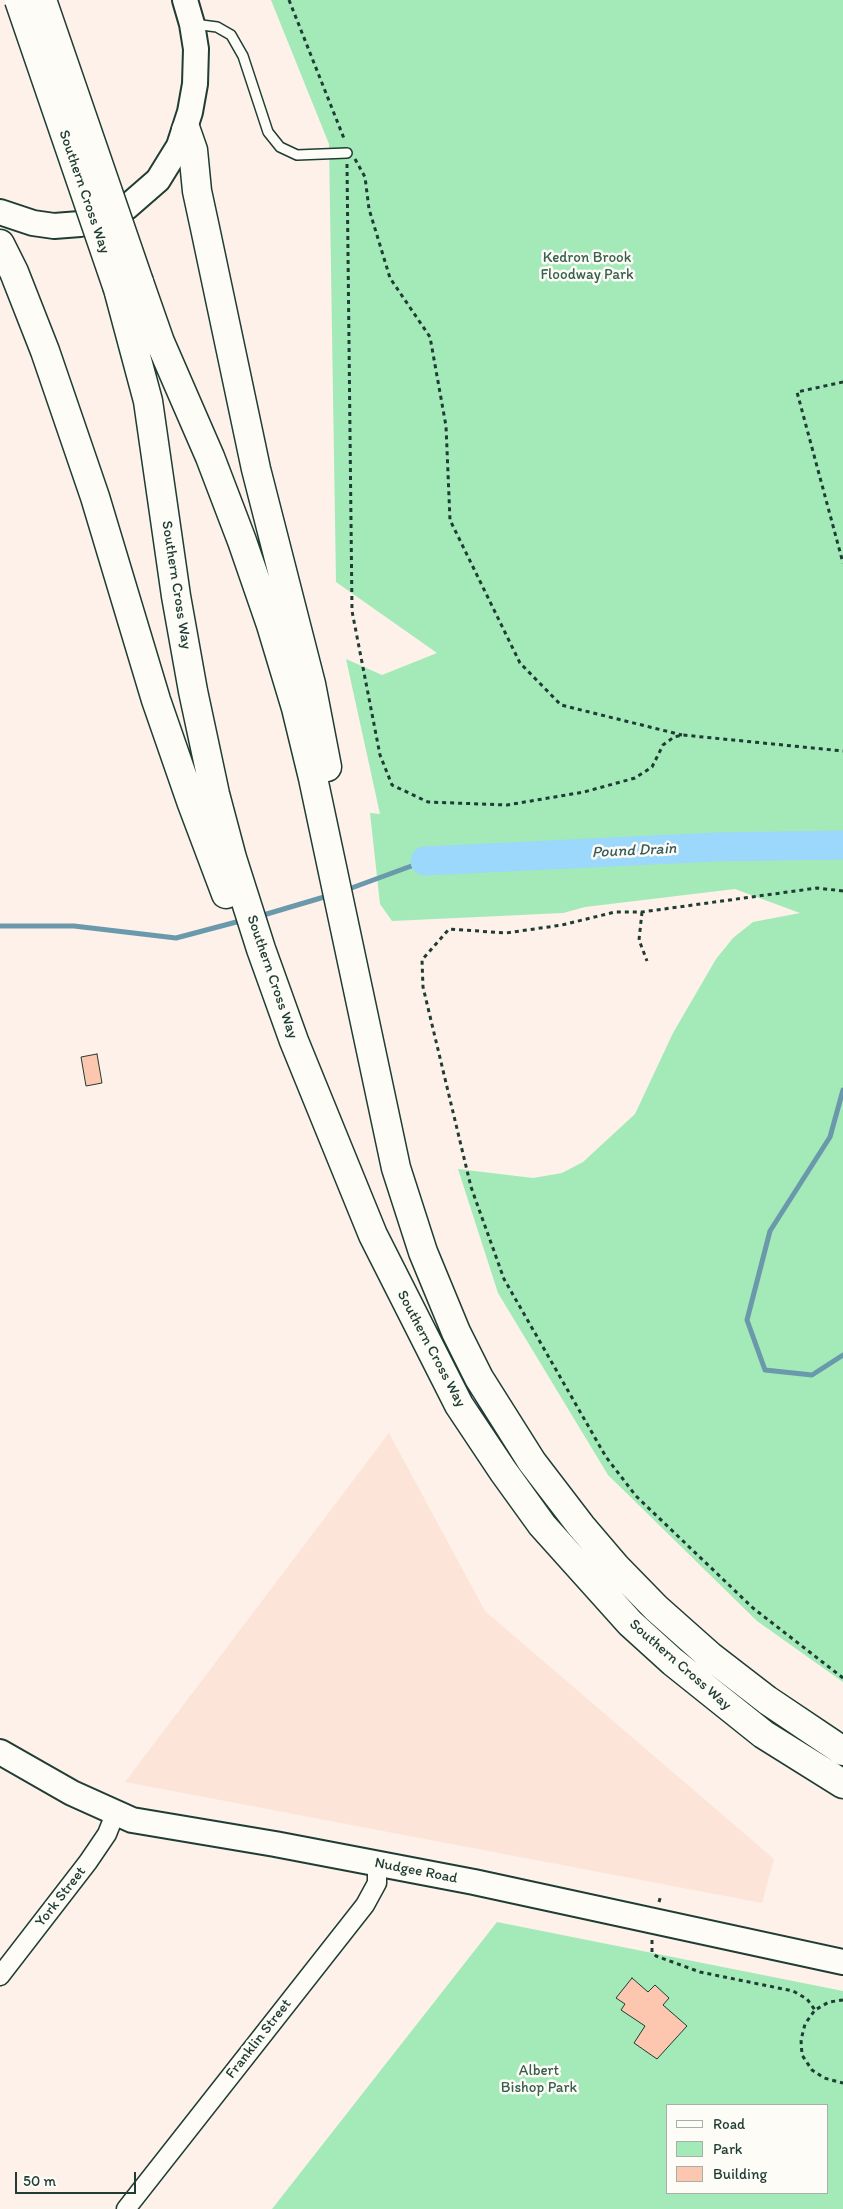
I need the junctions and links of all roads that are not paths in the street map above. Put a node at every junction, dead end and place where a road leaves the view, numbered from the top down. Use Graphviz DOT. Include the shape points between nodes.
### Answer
graph roads {
  1 [pos="19,0"];
  2 [pos="42,0"];
  3 [pos="185,0"];
  4 [pos="192,24"];
  5 [pos="186,130"];
  6 [pos="347,153"];
  7 [pos="0,212"];
  8 [pos="0,244"];
  9 [pos="128,285"];
  10 [pos="334,843"];
  11 [pos="236,898"];
  12 [pos="843,1751"];
  13 [pos="0,1752"];
  14 [pos="843,1784"];
  15 [pos="115,1814"];
  16 [pos="377,1863"];
  17 [pos="843,1962"];
  18 [pos="0,1976"];
  19 [pos="126,2209"];
  1 -- 9 [label="highway, Southern Cross Way, bridge"];
  2 -- 9 [label="highway, Southern Cross Way, bridge"];
  3 -- 4 [label="main road"];
  4 -- 5 [label="main road" via="196,49 195,84"];
  4 -- 6 [label="lane" via="217,27 231,35 243,56 268,132 280,147 298,155"];
  5 -- 7 [label="main road" via="158,180 127,207 104,218 54,226"];
  5 -- 10 [label="highway" via="193,150 203,218 256,469 320,722"];
  8 -- 11 [label="highway" via="44,351 95,497 190,801"];
  9 -- 10 [label="highway, Southern Cross Way" via="160,342 214,466 242,541 271,625"];
  9 -- 11 [label="highway, Southern Cross Way" via="176,596"];
  10 -- 12 [label="highway, Southern Cross Way" via="334,872 398,1176 423,1252 479,1378 532,1462 581,1526 650,1601 710,1656"];
  11 -- 14 [label="highway, Southern Cross Way" via="255,951 270,974 325,1123 373,1235 459,1405 503,1471 542,1525 593,1584 651,1643 763,1734"];
  13 -- 15 [label="main road, Nudgee Road"];
  15 -- 16 [label="main road, Nudgee Road" via="132,1820"];
  15 -- 18 [label="street, York Street" via="107,1834 84,1868"];
  16 -- 17 [label="main road, Nudgee Road"];
  16 -- 19 [label="street, Franklin Street" via="377,1884 365,1905"];
}
